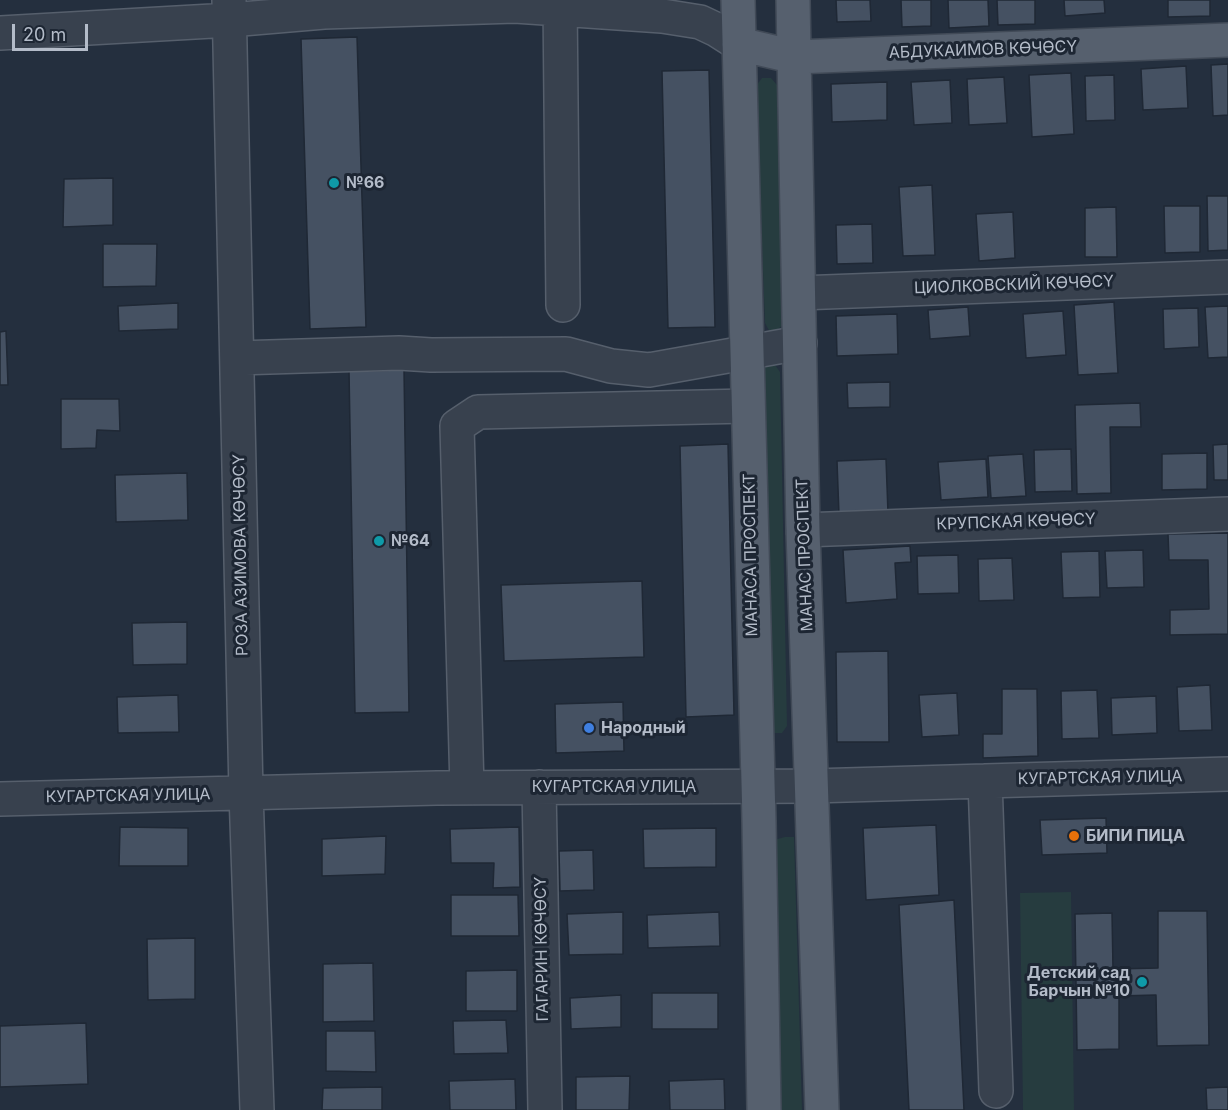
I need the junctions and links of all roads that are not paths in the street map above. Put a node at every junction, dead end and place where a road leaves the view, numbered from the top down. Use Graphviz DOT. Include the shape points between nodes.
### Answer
graph roads {
  1 [pos="738,0"];
  2 [pos="793,0"];
  3 [pos="561,4"];
  4 [pos="229,10"];
  5 [pos="0,33"];
  6 [pos="1228,40"];
  7 [pos="739,44"];
  8 [pos="795,57"];
  9 [pos="1228,277"];
  10 [pos="799,293"];
  11 [pos="563,305"];
  12 [pos="800,343"];
  13 [pos="746,353"];
  14 [pos="237,358"];
  15 [pos="748,406"];
  16 [pos="1228,514"];
  17 [pos="803,530"];
  18 [pos="1228,774"];
  19 [pos="985,781"];
  20 [pos="758,786"];
  21 [pos="812,786"];
  22 [pos="539,787"];
  23 [pos="466,788"];
  24 [pos="246,793"];
  25 [pos="0,799"];
  26 [pos="996,1091"];
  27 [pos="256,1110"];
  28 [pos="545,1110"];
  29 [pos="764,1110"];
  30 [pos="822,1110"];
  1 -- 7 [label="main road, МАНАСА ПРОСПЕКТ"];
  2 -- 8 [label="main road, МАНАС ПРОСПЕКТ"];
  3 -- 4 [label="street"];
  3 -- 7 [label="street" via="700,22"];
  3 -- 11 [label="street"];
  4 -- 5 [label="street"];
  4 -- 14 [label="street, РОЗА АЗИМОВА КӨЧӨСҮ"];
  6 -- 8 [label="main road, АБДУКАИМОВ КӨЧӨСҮ"];
  7 -- 8 [label="main road, АБДУКАИМОВ КӨЧӨСҮ"];
  7 -- 13 [label="main road, МАНАСА ПРОСПЕКТ"];
  8 -- 10 [label="main road, МАНАС ПРОСПЕКТ"];
  9 -- 10 [label="street, ЦИОЛКОВСКИЙ КӨЧӨСҮ"];
  10 -- 12 [label="main road, МАНАС ПРОСПЕКТ"];
  12 -- 13 [label="street"];
  12 -- 17 [label="main road, МАНАС ПРОСПЕКТ"];
  13 -- 14 [label="street" via="650,370 610,366 566,354 399,353"];
  13 -- 15 [label="main road, МАНАСА ПРОСПЕКТ"];
  14 -- 24 [label="street, РОЗА АЗИМОВА КӨЧӨСҮ"];
  15 -- 20 [label="main road, МАНАСА ПРОСПЕКТ"];
  15 -- 23 [label="street" via="478,412 457,426"];
  16 -- 17 [label="street, КРУПСКАЯ КӨЧӨСҮ"];
  17 -- 21 [label="main road, МАНАС ПРОСПЕКТ"];
  18 -- 19 [label="street, КУГАРТСКАЯ УЛИЦА"];
  19 -- 21 [label="street, КУГАРТСКАЯ УЛИЦА"];
  19 -- 26 [label="street"];
  20 -- 21 [label="street, КУГАРТСКАЯ УЛИЦА"];
  20 -- 22 [label="street, КУГАРТСКАЯ УЛИЦА"];
  20 -- 29 [label="main road, МАНАСА ПРОСПЕКТ"];
  21 -- 30 [label="main road, МАНАС ПРОСПЕКТ"];
  22 -- 23 [label="street, КУГАРТСКАЯ УЛИЦА"];
  22 -- 28 [label="street, ГАГАРИН КӨЧӨСҮ"];
  23 -- 24 [label="street, КУГАРТСКАЯ УЛИЦА"];
  24 -- 25 [label="street, КУГАРТСКАЯ УЛИЦА"];
  24 -- 27 [label="street, РОЗА АЗИМОВА КӨЧӨСҮ"];
}
